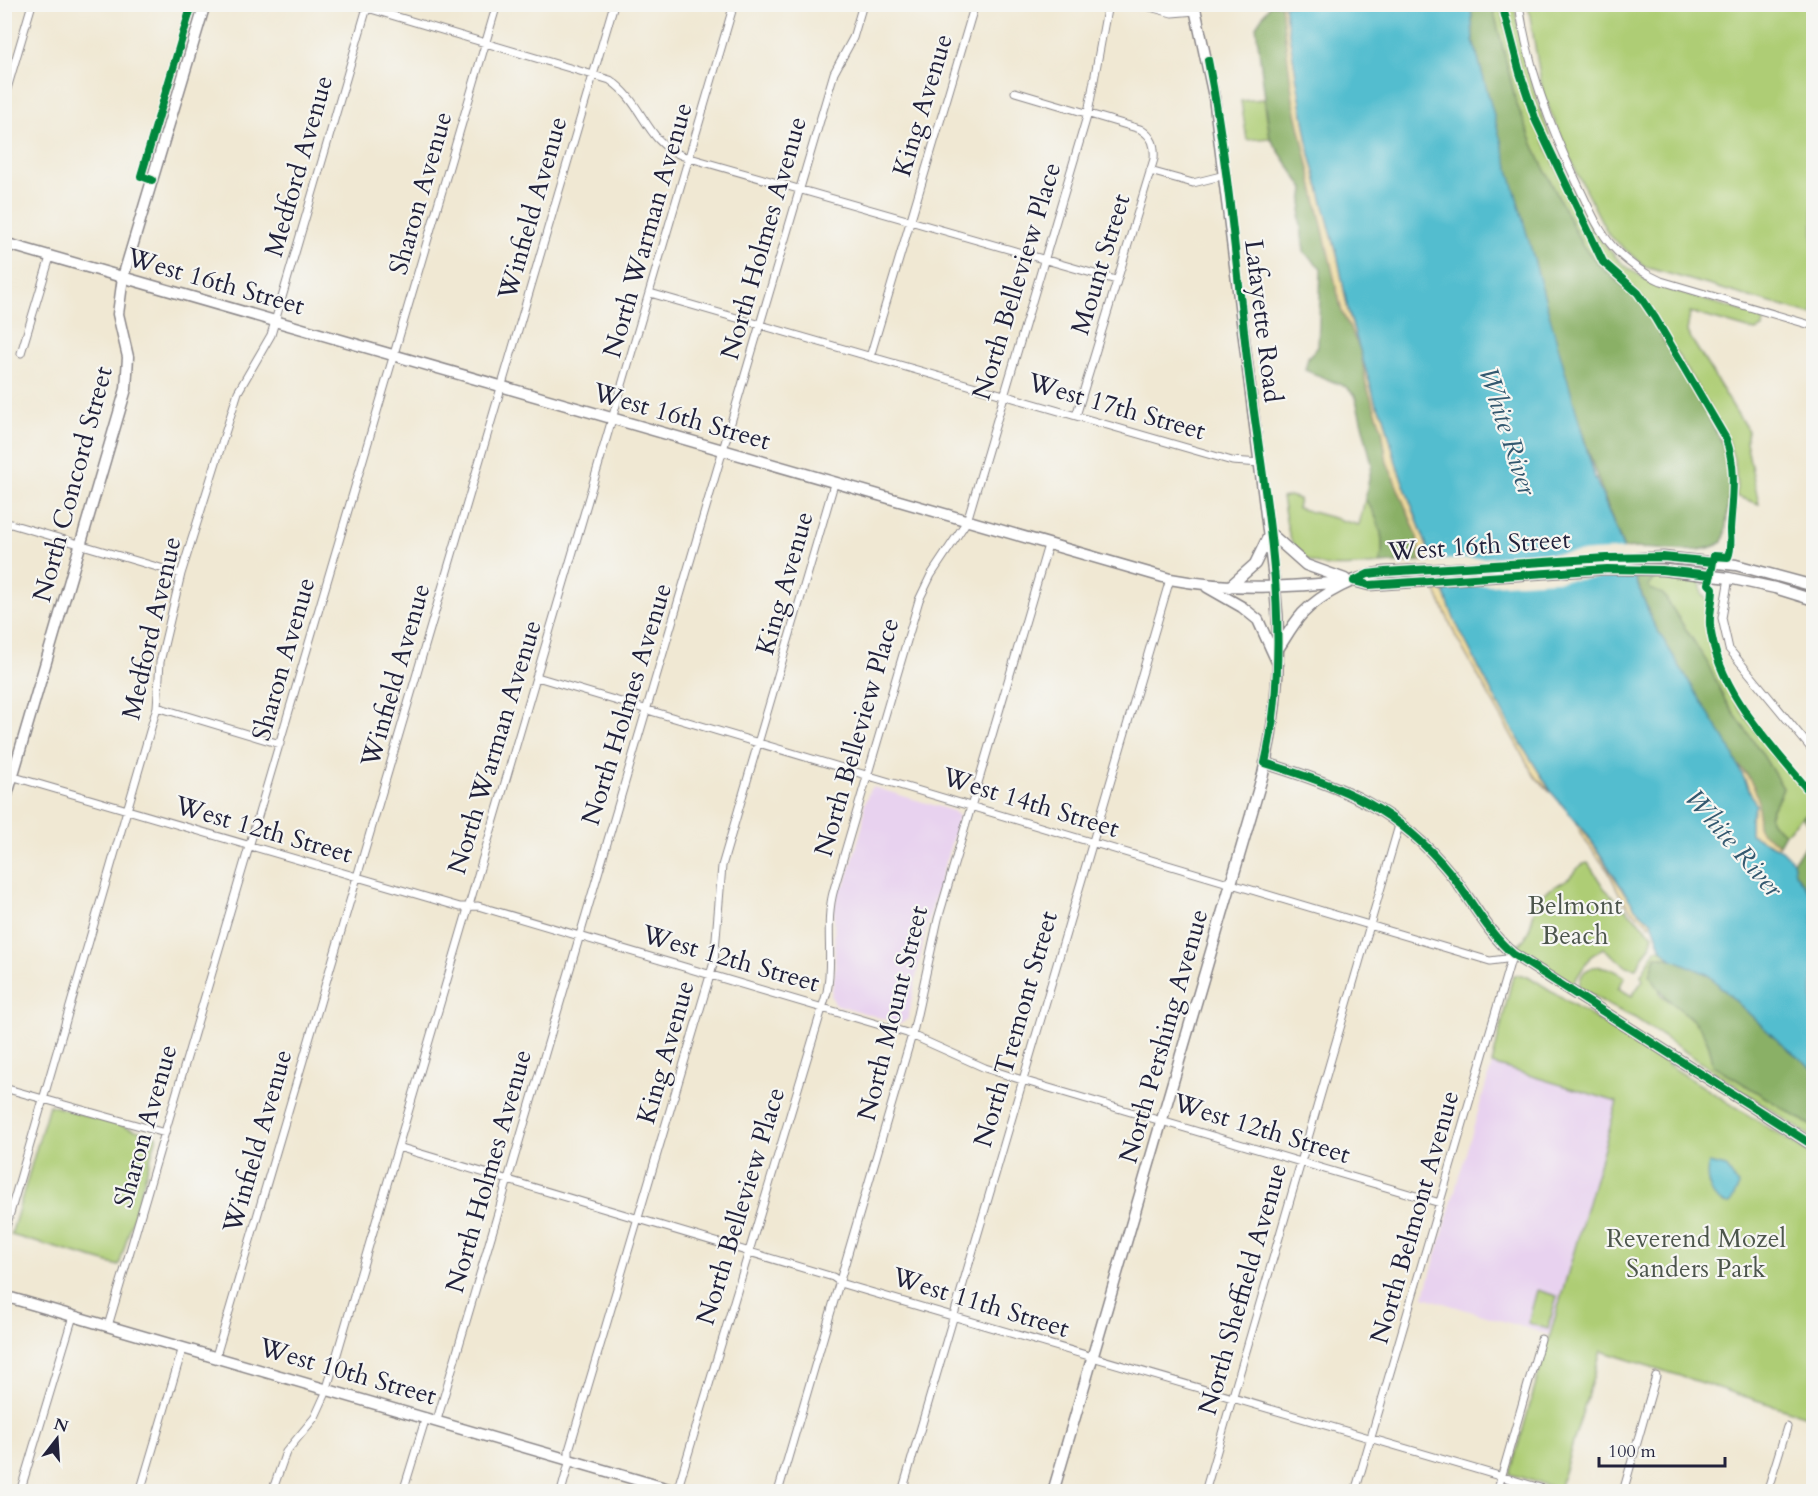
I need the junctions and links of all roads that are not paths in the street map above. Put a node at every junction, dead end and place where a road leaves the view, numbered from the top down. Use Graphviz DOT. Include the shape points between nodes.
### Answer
graph roads {
  1 [pos="32,4"];
  2 [pos="205,4"];
  3 [pos="354,4"];
  4 [pos="497,4"];
  5 [pos="614,4"];
  6 [pos="735,4"];
  7 [pos="863,4"];
  8 [pos="975,4"];
  9 [pos="1108,4"];
  10 [pos="1139,4"];
  11 [pos="1519,4"];
  12 [pos="367,6"];
  13 [pos="1195,8"];
  14 [pos="486,43"];
  15 [pos="593,75"];
  16 [pos="1015,92"];
  17 [pos="4,99"];
  18 [pos="1088,113"];
  19 [pos="690,157"];
  20 [pos="1150,171"];
  21 [pos="1225,175"];
  22 [pos="799,189"];
  23 [pos="909,221"];
  24 [pos="4,243"];
  25 [pos="50,257"];
  26 [pos="1044,260"];
  27 [pos="123,277"];
  28 [pos="1116,280"];
  29 [pos="650,293"];
  30 [pos="275,321"];
  31 [pos="759,324"];
  32 [pos="1814,326"];
  33 [pos="21,353"];
  34 [pos="394,356"];
  35 [pos="870,357"];
  36 [pos="502,387"];
  37 [pos="1004,395"];
  38 [pos="1076,416"];
  39 [pos="613,419"];
  40 [pos="723,451"];
  41 [pos="1261,463"];
  42 [pos="834,484"];
  43 [pos="967,521"];
  44 [pos="4,522"];
  45 [pos="1270,533"];
  46 [pos="81,543"];
  47 [pos="1048,545"];
  48 [pos="181,574"];
  49 [pos="1386,577"];
  50 [pos="1729,578"];
  51 [pos="1170,579"];
  52 [pos="1354,581"];
  53 [pos="1204,585"];
  54 [pos="1814,586"];
  55 [pos="1229,587"];
  56 [pos="1275,587"];
  57 [pos="1814,600"];
  58 [pos="1278,649"];
  59 [pos="1278,664"];
  60 [pos="537,677"];
  61 [pos="157,707"];
  62 [pos="646,710"];
  63 [pos="758,743"];
  64 [pos="280,744"];
  65 [pos="1814,752"];
  66 [pos="1265,764"];
  67 [pos="9,776"];
  68 [pos="867,776"];
  69 [pos="4,805"];
  70 [pos="971,807"];
  71 [pos="127,811"];
  72 [pos="1400,822"];
  73 [pos="1092,842"];
  74 [pos="250,846"];
  75 [pos="357,878"];
  76 [pos="1231,883"];
  77 [pos="468,906"];
  78 [pos="1370,924"];
  79 [pos="580,935"];
  80 [pos="1513,954"];
  81 [pos="710,975"];
  82 [pos="822,1007"];
  83 [pos="912,1035"];
  84 [pos="1022,1080"];
  85 [pos="4,1088"];
  86 [pos="44,1099"];
  87 [pos="1161,1120"];
  88 [pos="165,1133"];
  89 [pos="1814,1146"];
  90 [pos="398,1147"];
  91 [pos="1301,1162"];
  92 [pos="508,1179"];
  93 [pos="1440,1203"];
  94 [pos="638,1218"];
  95 [pos="4,1234"];
  96 [pos="748,1251"];
  97 [pos="839,1281"];
  98 [pos="4,1296"];
  99 [pos="72,1316"];
  100 [pos="954,1316"];
  101 [pos="108,1326"];
  102 [pos="1541,1339"];
  103 [pos="183,1347"];
  104 [pos="216,1356"];
  105 [pos="1092,1357"];
  106 [pos="1656,1376"];
  107 [pos="327,1388"];
  108 [pos="1232,1398"];
  109 [pos="431,1418"];
  110 [pos="1787,1427"];
  111 [pos="1371,1439"];
  112 [pos="570,1459"];
  113 [pos="1501,1476"];
  114 [pos="20,1491"];
  115 [pos="140,1491"];
  116 [pos="272,1491"];
  117 [pos="403,1491"];
  118 [pos="561,1491"];
  119 [pos="678,1491"];
  120 [pos="778,1491"];
  121 [pos="902,1491"];
  122 [pos="1053,1491"];
  123 [pos="1205,1491"];
  124 [pos="1355,1491"];
  125 [pos="1497,1491"];
  126 [pos="1554,1491"];
  127 [pos="1623,1491"];
  128 [pos="1767,1491"];
  1 -- 17 [label="street"];
  2 -- 27 [label="main road, North Concord Street"];
  3 -- 12 [label="street"];
  4 -- 14 [label="street, Sharon Avenue"];
  5 -- 15 [label="street, Winfield Avenue"];
  6 -- 19 [label="street, North Warman Avenue"];
  7 -- 22 [label="street, North Holmes Avenue" via="853,38 834,73"];
  8 -- 23 [label="street, King Avenue"];
  9 -- 18 [label="street, North Belleview Place"];
  10 -- 13 [label="street" via="1172,13"];
  11 -- 32 [label="street" via="1532,70 1552,130 1612,247 1661,281"];
  12 -- 14 [label="street"];
  12 -- 30 [label="street, Medford Avenue"];
  13 -- 21 [label="main road, Lafayette Road"];
  14 -- 15 [label="street"];
  14 -- 34 [label="street, Sharon Avenue"];
  15 -- 19 [label="street" via="622,89 660,142"];
  15 -- 36 [label="street, Winfield Avenue"];
  16 -- 18 [label="street"];
  18 -- 20 [label="street, Mount Street" via="1140,129 1152,138"];
  18 -- 26 [label="street, North Belleview Place"];
  19 -- 22 [label="street"];
  19 -- 29 [label="street, North Warman Avenue"];
  20 -- 21 [label="street" via="1193,183"];
  20 -- 28 [label="street, Mount Street"];
  21 -- 41 [label="main road, Lafayette Road"];
  22 -- 23 [label="street"];
  22 -- 31 [label="street, North Holmes Avenue"];
  23 -- 26 [label="street"];
  23 -- 35 [label="street, King Avenue"];
  24 -- 25 [label="main road, West 16th Street"];
  25 -- 27 [label="main road, West 16th Street"];
  25 -- 33 [label="street"];
  26 -- 28 [label="street"];
  26 -- 37 [label="street, North Belleview Place"];
  27 -- 30 [label="main road, West 16th Street"];
  27 -- 46 [label="main road, North Concord Street" via="118,314 128,353 127,380"];
  28 -- 38 [label="street, Mount Street"];
  29 -- 31 [label="street, West 17th Street"];
  29 -- 39 [label="street, North Warman Avenue"];
  30 -- 34 [label="main road, West 16th Street"];
  30 -- 48 [label="street, Medford Avenue" via="234,402"];
  31 -- 35 [label="street, West 17th Street"];
  31 -- 40 [label="street, North Holmes Avenue"];
  34 -- 36 [label="main road, West 16th Street"];
  34 -- 64 [label="street, Sharon Avenue"];
  35 -- 37 [label="street, West 17th Street"];
  36 -- 39 [label="main road, West 16th Street"];
  36 -- 75 [label="street, Winfield Avenue"];
  37 -- 38 [label="street, West 17th Street"];
  37 -- 43 [label="street, North Belleview Place"];
  38 -- 41 [label="street, West 17th Street" via="1232,461"];
  39 -- 40 [label="main road, West 16th Street"];
  39 -- 60 [label="street, North Warman Avenue"];
  40 -- 42 [label="main road, West 16th Street"];
  40 -- 62 [label="street, North Holmes Avenue"];
  41 -- 45 [label="main road, Lafayette Road"];
  42 -- 43 [label="main road, West 16th Street"];
  42 -- 63 [label="street, King Avenue"];
  43 -- 47 [label="main road, West 16th Street"];
  43 -- 68 [label="street, North Belleview Place" via="919,600"];
  44 -- 46 [label="street"];
  45 -- 52 [label="main road" via="1306,565"];
  45 -- 55 [label="main road" via="1255,564"];
  45 -- 56 [label="main road, Lafayette Road"];
  46 -- 48 [label="street"];
  46 -- 67 [label="main road, North Concord Street"];
  47 -- 51 [label="main road, West 16th Street"];
  47 -- 70 [label="street, North Mount Street"];
  48 -- 61 [label="street, Medford Avenue" via="160,662"];
  49 -- 50 [label="main road, West 16th Street" via="1662,570"];
  49 -- 52 [label="main road, West 16th Street" via="1368,574"];
  49 -- 54 [label="main road, West 16th Street" via="1663,557 1736,565"];
  50 -- 57 [label="main road, West 16th Street"];
  50 -- 65 [label="street" via="1722,615 1729,649"];
  51 -- 53 [label="main road, West 16th Street"];
  51 -- 73 [label="street, North Tremont Street"];
  52 -- 56 [label="main road, West 16th Street"];
  52 -- 58 [label="main road" via="1312,604"];
  53 -- 55 [label="main road, West 16th Street"];
  53 -- 59 [label="main road" via="1257,620"];
  55 -- 56 [label="main road, West 16th Street"];
  56 -- 58 [label="main road, North Pershing Avenue"];
  58 -- 59 [label="main road, North Pershing Avenue"];
  59 -- 66 [label="main road, North Pershing Avenue"];
  60 -- 62 [label="street, West 14th Street"];
  60 -- 77 [label="street, North Warman Avenue"];
  61 -- 64 [label="street"];
  61 -- 71 [label="street, Medford Avenue"];
  62 -- 63 [label="street, West 14th Street"];
  62 -- 79 [label="street, North Holmes Avenue"];
  63 -- 68 [label="street, West 14th Street"];
  63 -- 81 [label="street, King Avenue" via="722,866 718,935"];
  64 -- 74 [label="street, Sharon Avenue"];
  66 -- 72 [label="main road" via="1346,790"];
  66 -- 76 [label="main road, North Pershing Avenue"];
  67 -- 69 [label="main road, North Concord Street"];
  67 -- 71 [label="street, West 12th Street"];
  68 -- 70 [label="street, West 14th Street"];
  68 -- 82 [label="street, North Belleview Place" via="831,897 830,976"];
  70 -- 73 [label="street, West 14th Street"];
  70 -- 83 [label="street, North Mount Street" via="933,935"];
  71 -- 74 [label="street, West 12th Street"];
  71 -- 86 [label="street, Medford Avenue"];
  72 -- 78 [label="street, North Sheffield Avenue"];
  72 -- 80 [label="main road" via="1452,875 1491,932"];
  73 -- 76 [label="street, West 14th Street"];
  73 -- 84 [label="street, North Tremont Street"];
  74 -- 75 [label="street, West 12th Street"];
  74 -- 88 [label="street, Sharon Avenue"];
  75 -- 77 [label="street, West 12th Street"];
  75 -- 104 [label="street, Winfield Avenue"];
  76 -- 78 [label="street, West 14th Street"];
  76 -- 87 [label="main road, North Pershing Avenue"];
  77 -- 79 [label="street, West 12th Street"];
  77 -- 90 [label="street, North Warman Avenue"];
  78 -- 80 [label="street, West 14th Street" via="1490,961"];
  78 -- 91 [label="street, North Sheffield Avenue"];
  79 -- 81 [label="street, West 12th Street"];
  79 -- 92 [label="street, North Holmes Avenue"];
  80 -- 89 [label="main road"];
  80 -- 93 [label="street, North Belmont Avenue"];
  81 -- 82 [label="street, West 12th Street"];
  81 -- 94 [label="street, King Avenue"];
  82 -- 83 [label="street, West 12th Street"];
  82 -- 96 [label="street, North Belleview Place"];
  83 -- 84 [label="street, West 12th Street"];
  83 -- 97 [label="street, North Mount Street"];
  84 -- 87 [label="street, West 12th Street"];
  84 -- 100 [label="street, North Tremont Street"];
  85 -- 86 [label="street"];
  86 -- 88 [label="street"];
  86 -- 95 [label="street, Medford Avenue"];
  87 -- 91 [label="street, West 12th Street"];
  87 -- 105 [label="main road, North Pershing Avenue"];
  88 -- 101 [label="street, Sharon Avenue"];
  90 -- 92 [label="street, West 11th Street"];
  90 -- 107 [label="street, North Warman Avenue"];
  91 -- 93 [label="street, West 12th Street"];
  91 -- 108 [label="street, North Sheffield Avenue"];
  92 -- 94 [label="street, West 11th Street"];
  92 -- 109 [label="street, North Holmes Avenue"];
  93 -- 111 [label="street, North Belmont Avenue"];
  94 -- 96 [label="street, West 11th Street"];
  94 -- 112 [label="street, King Avenue" via="569,1450"];
  96 -- 97 [label="street, West 11th Street"];
  96 -- 119 [label="street, North Belleview Place"];
  97 -- 100 [label="street, West 11th Street"];
  97 -- 120 [label="street, North Mount Street"];
  98 -- 99 [label="main road, West 10th Street"];
  99 -- 101 [label="main road, West 10th Street"];
  99 -- 114 [label="street"];
  100 -- 105 [label="street, West 11th Street"];
  100 -- 121 [label="street, North Tremont Street"];
  101 -- 103 [label="main road, West 10th Street"];
  102 -- 113 [label="street"];
  103 -- 104 [label="main road, West 10th Street"];
  103 -- 115 [label="street"];
  104 -- 107 [label="main road, West 10th Street"];
  105 -- 108 [label="street, West 11th Street"];
  105 -- 122 [label="main road, North Pershing Avenue"];
  106 -- 127 [label="street"];
  107 -- 109 [label="main road, West 10th Street"];
  107 -- 116 [label="street, North Warman Avenue" via="315,1417 286,1452"];
  108 -- 111 [label="street, West 11th Street"];
  108 -- 123 [label="street, North Sheffield Avenue"];
  109 -- 112 [label="main road, West 10th Street"];
  109 -- 117 [label="street, North Holmes Avenue"];
  110 -- 128 [label="street"];
  111 -- 113 [label="street, West 11th Street"];
  111 -- 124 [label="street, North Belmont Avenue"];
  112 -- 118 [label="street, King Avenue"];
  112 -- 119 [label="main road, West 10th Street"];
  113 -- 125 [label="street"];
  113 -- 126 [label="street, West 11th Street"];
}
